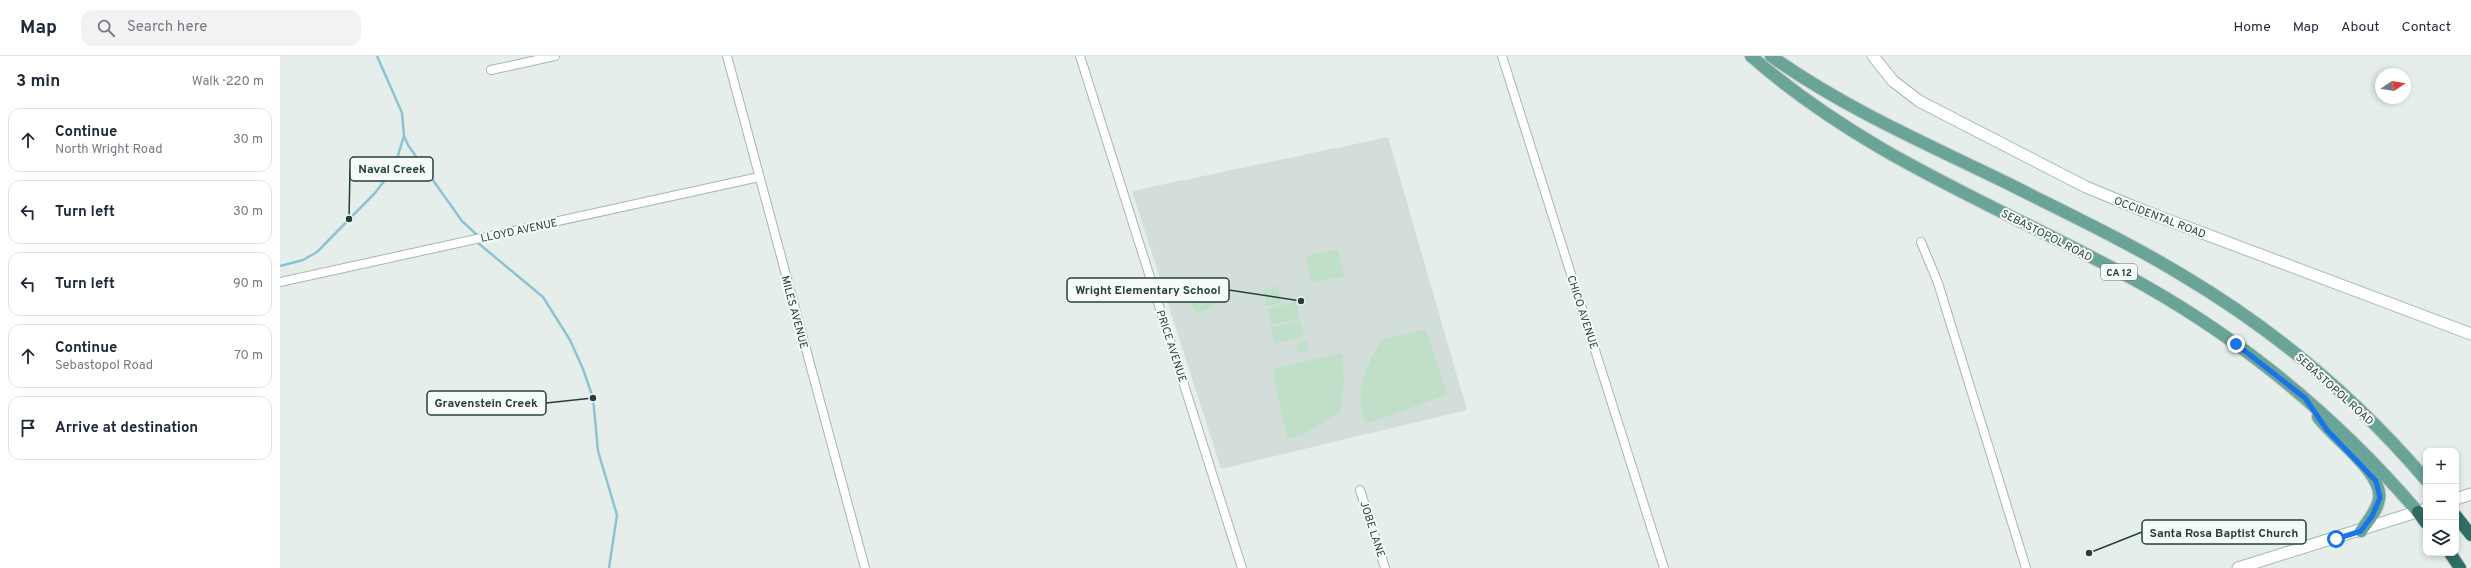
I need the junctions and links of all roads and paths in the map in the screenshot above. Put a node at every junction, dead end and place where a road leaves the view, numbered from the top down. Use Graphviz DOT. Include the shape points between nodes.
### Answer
graph roads {
  1 [pos="555,56"];
  2 [pos="726,56"];
  3 [pos="1080,56"];
  4 [pos="1502,56"];
  5 [pos="1751,56"];
  6 [pos="1771,56"];
  7 [pos="1873,56"];
  8 [pos="491,70"];
  9 [pos="759,177"];
  10 [pos="1921,242"];
  11 [pos="280,282"];
  12 [pos="2471,334"];
  13 [pos="2305,398"];
  14 [pos="2423,477"];
  15 [pos="1360,490"];
  16 [pos="2471,494"];
  17 [pos="2459,498"];
  18 [pos="2422,511"];
  19 [pos="2459,520"];
  20 [pos="2361,531"];
  21 [pos="2471,535"];
  22 [pos="2452,556"];
  23 [pos="865,568"];
  24 [pos="1242,568"];
  25 [pos="1385,568"];
  26 [pos="1664,568"];
  27 [pos="2026,568"];
  28 [pos="2238,568"];
  29 [pos="2460,568"];
  1 -- 8 [label="street"];
  2 -- 9 [label="street, MILES AVENUE"];
  3 -- 24 [label="street, PRICE AVENUE"];
  4 -- 26 [label="street, CHICO AVENUE"];
  5 -- 13 [label="main road, SEBASTOPOL ROAD / CA 12" via="1803,99 1869,143 2142,284 2214,328"];
  6 -- 14 [label="main road, SEBASTOPOL ROAD / CA 12" via="1847,103 2108,234 2207,290 2275,337 2336,388 2382,432"];
  7 -- 12 [label="street, OCCIDENTAL ROAD" via="1893,81 1919,101 2086,187"];
  9 -- 11 [label="street, LLOYD AVENUE"];
  9 -- 23 [label="street, MILES AVENUE"];
  10 -- 27 [label="street" via="1938,283"];
  13 -- 18 [label="main road, SEBASTOPOL ROAD / CA 12"];
  13 -- 20 [label="main road" via="2327,430 2376,481 2380,492 2378,504"];
  15 -- 25 [label="street, JOBE LANE"];
  16 -- 17 [label="street"];
  18 -- 20 [label="street"];
  19 -- 21 [label="highway"];
  20 -- 28 [label="street"];
  22 -- 29 [label="highway"];
}
